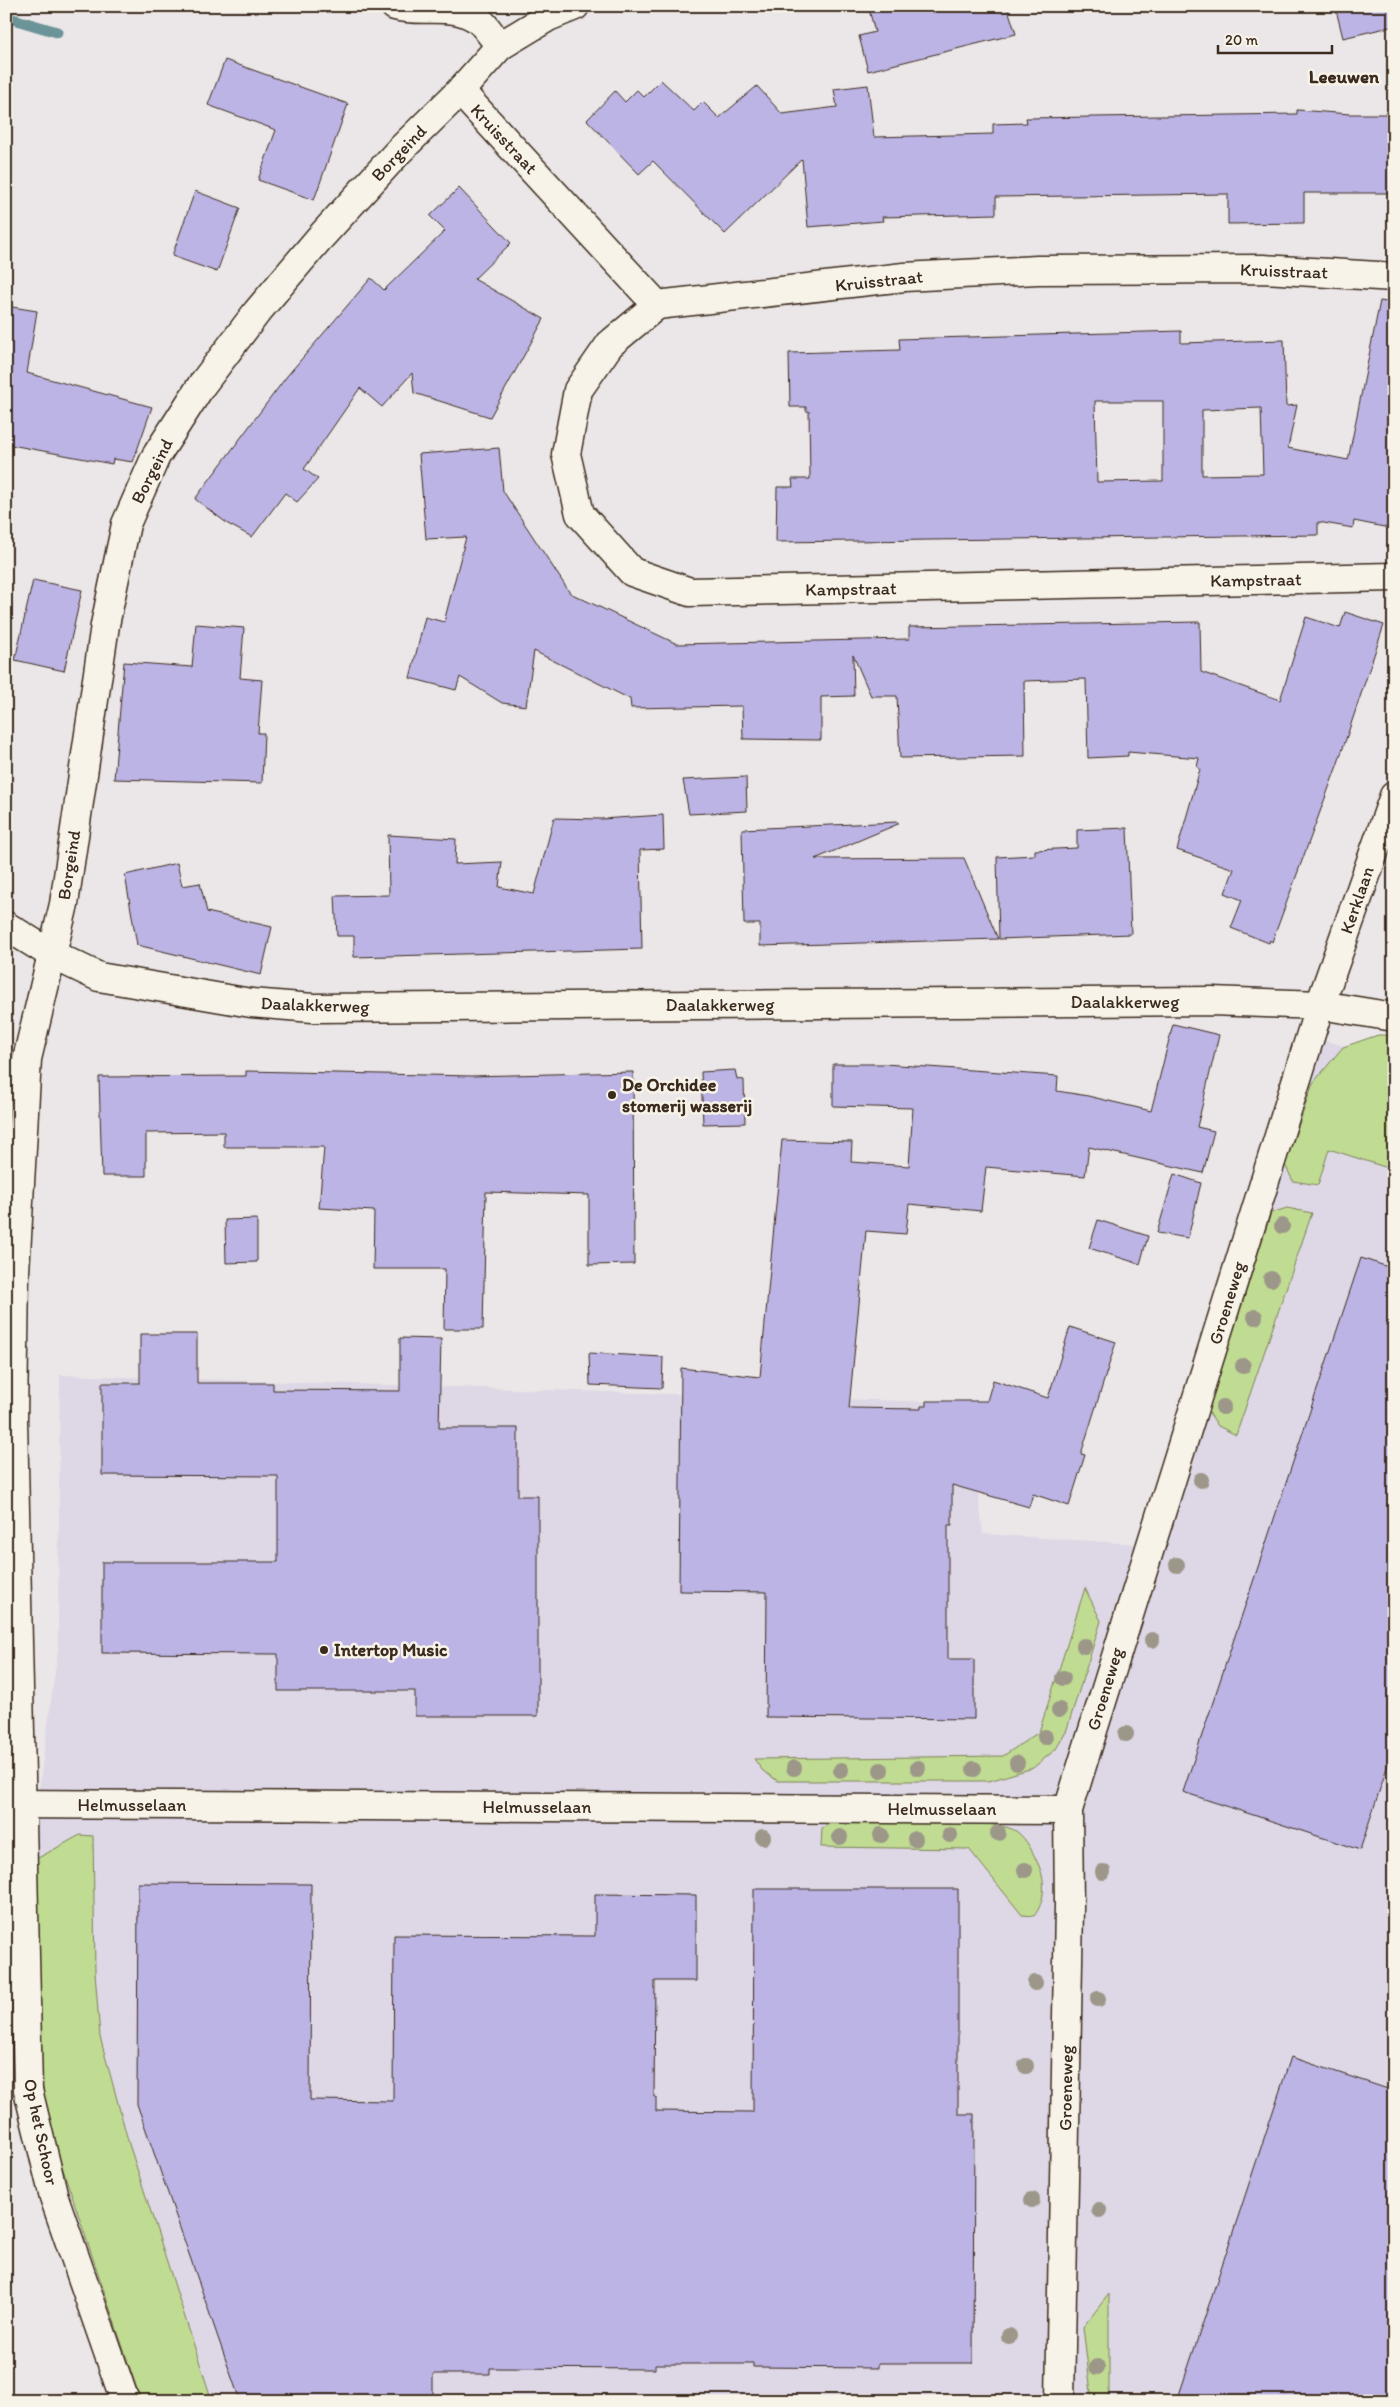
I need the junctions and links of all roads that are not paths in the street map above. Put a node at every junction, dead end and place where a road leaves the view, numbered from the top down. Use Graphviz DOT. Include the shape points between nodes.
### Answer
graph roads {
  1 [pos="395,6"];
  2 [pos="575,6"];
  3 [pos="500,46"];
  4 [pos="460,91"];
  5 [pos="1394,277"];
  6 [pos="657,305"];
  7 [pos="1394,577"];
  8 [pos="1394,796"];
  9 [pos="6,926"];
  10 [pos="53,955"];
  11 [pos="1320,1005"];
  12 [pos="1394,1018"];
  13 [pos="14,1804"];
  14 [pos="1068,1810"];
  15 [pos="125,2401"];
  16 [pos="1060,2401"];
  1 -- 3 [label="street" via="456,9 480,22"];
  2 -- 3 [label="street, Borgeind" via="548,17"];
  3 -- 4 [label="street, Borgeind"];
  4 -- 6 [label="street, Kruisstraat"];
  4 -- 10 [label="street, Borgeind" via="398,152 257,312 201,386 156,456 126,524 105,625 64,904"];
  5 -- 6 [label="street, Kruisstraat" via="1264,269 1037,270 904,277"];
  6 -- 7 [label="street, Kampstraat" via="610,344 578,390 566,454 580,514 632,572 690,592"];
  8 -- 11 [label="street, Kerklaan"];
  9 -- 10 [label="street"];
  10 -- 11 [label="street, Daalakkerweg" via="99,977 251,1003 313,1008 1212,1001"];
  10 -- 13 [label="street, Op het Schoor" via="27,1059 14,1272"];
  11 -- 12 [label="street, Daalakkerweg"];
  11 -- 14 [label="street, Groeneweg"];
  13 -- 14 [label="street, Helmusselaan"];
  13 -- 15 [label="street, Op het Schoor" via="28,2090 54,2197"];
  14 -- 16 [label="street, Groeneweg"];
}
